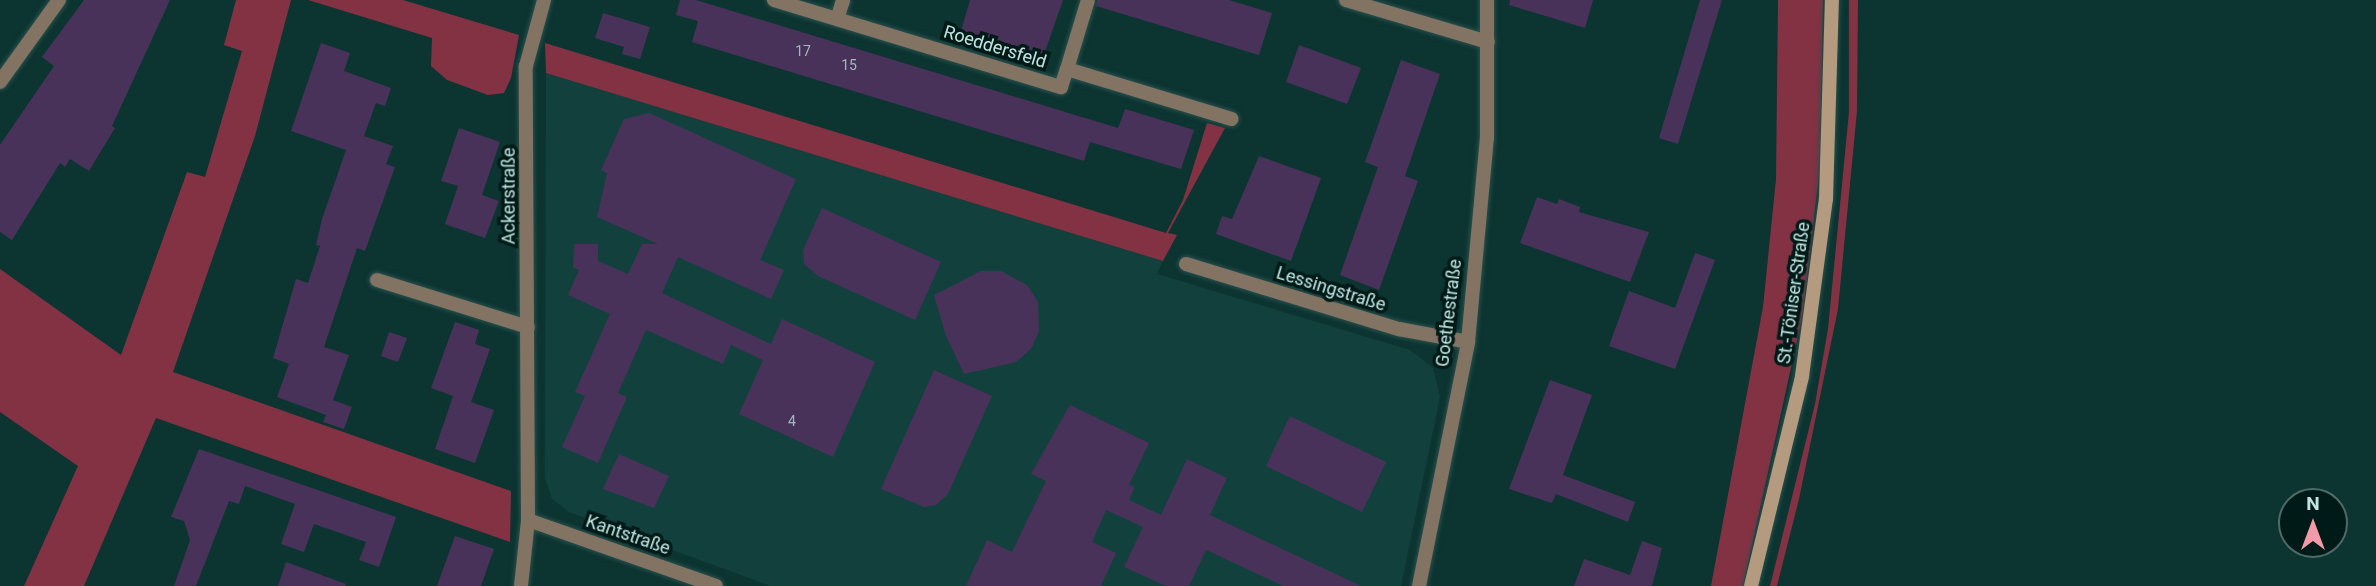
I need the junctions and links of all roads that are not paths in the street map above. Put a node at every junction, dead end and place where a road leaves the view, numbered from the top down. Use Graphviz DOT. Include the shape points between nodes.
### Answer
graph roads {
  1 [pos="60,0"];
  2 [pos="544,0"];
  3 [pos="774,0"];
  4 [pos="843,0"];
  5 [pos="1088,0"];
  6 [pos="1346,0"];
  7 [pos="1487,0"];
  8 [pos="1832,0"];
  9 [pos="837,19"];
  10 [pos="1488,41"];
  11 [pos="1067,69"];
  12 [pos="0,82"];
  13 [pos="1232,119"];
  14 [pos="1186,264"];
  15 [pos="377,280"];
  16 [pos="528,327"];
  17 [pos="1468,342"];
  18 [pos="528,520"];
  19 [pos="521,586"];
  20 [pos="716,586"];
  21 [pos="1419,586"];
  22 [pos="1751,586"];
  1 -- 12 [label="street"];
  2 -- 16 [label="street, Ackerstraße" via="526,66"];
  3 -- 9 [label="street, Roeddersfeld"];
  4 -- 9 [label="street"];
  5 -- 11 [label="street"];
  6 -- 10 [label="street"];
  7 -- 10 [label="street, Goethestraße"];
  8 -- 22 [label="main road, St.-Töniser-Straße" via="1826,199 1802,376"];
  9 -- 11 [label="street, Roeddersfeld" via="1061,87"];
  10 -- 17 [label="street, Goethestraße" via="1488,138"];
  11 -- 13 [label="street, Roeddersfeld"];
  14 -- 17 [label="street, Lessingstraße" via="1399,329"];
  15 -- 16 [label="street"];
  16 -- 18 [label="street, Ackerstraße"];
  17 -- 21 [label="street, Goethestraße"];
  18 -- 19 [label="street, Ackerstraße"];
  18 -- 20 [label="street, Kantstraße"];
}
